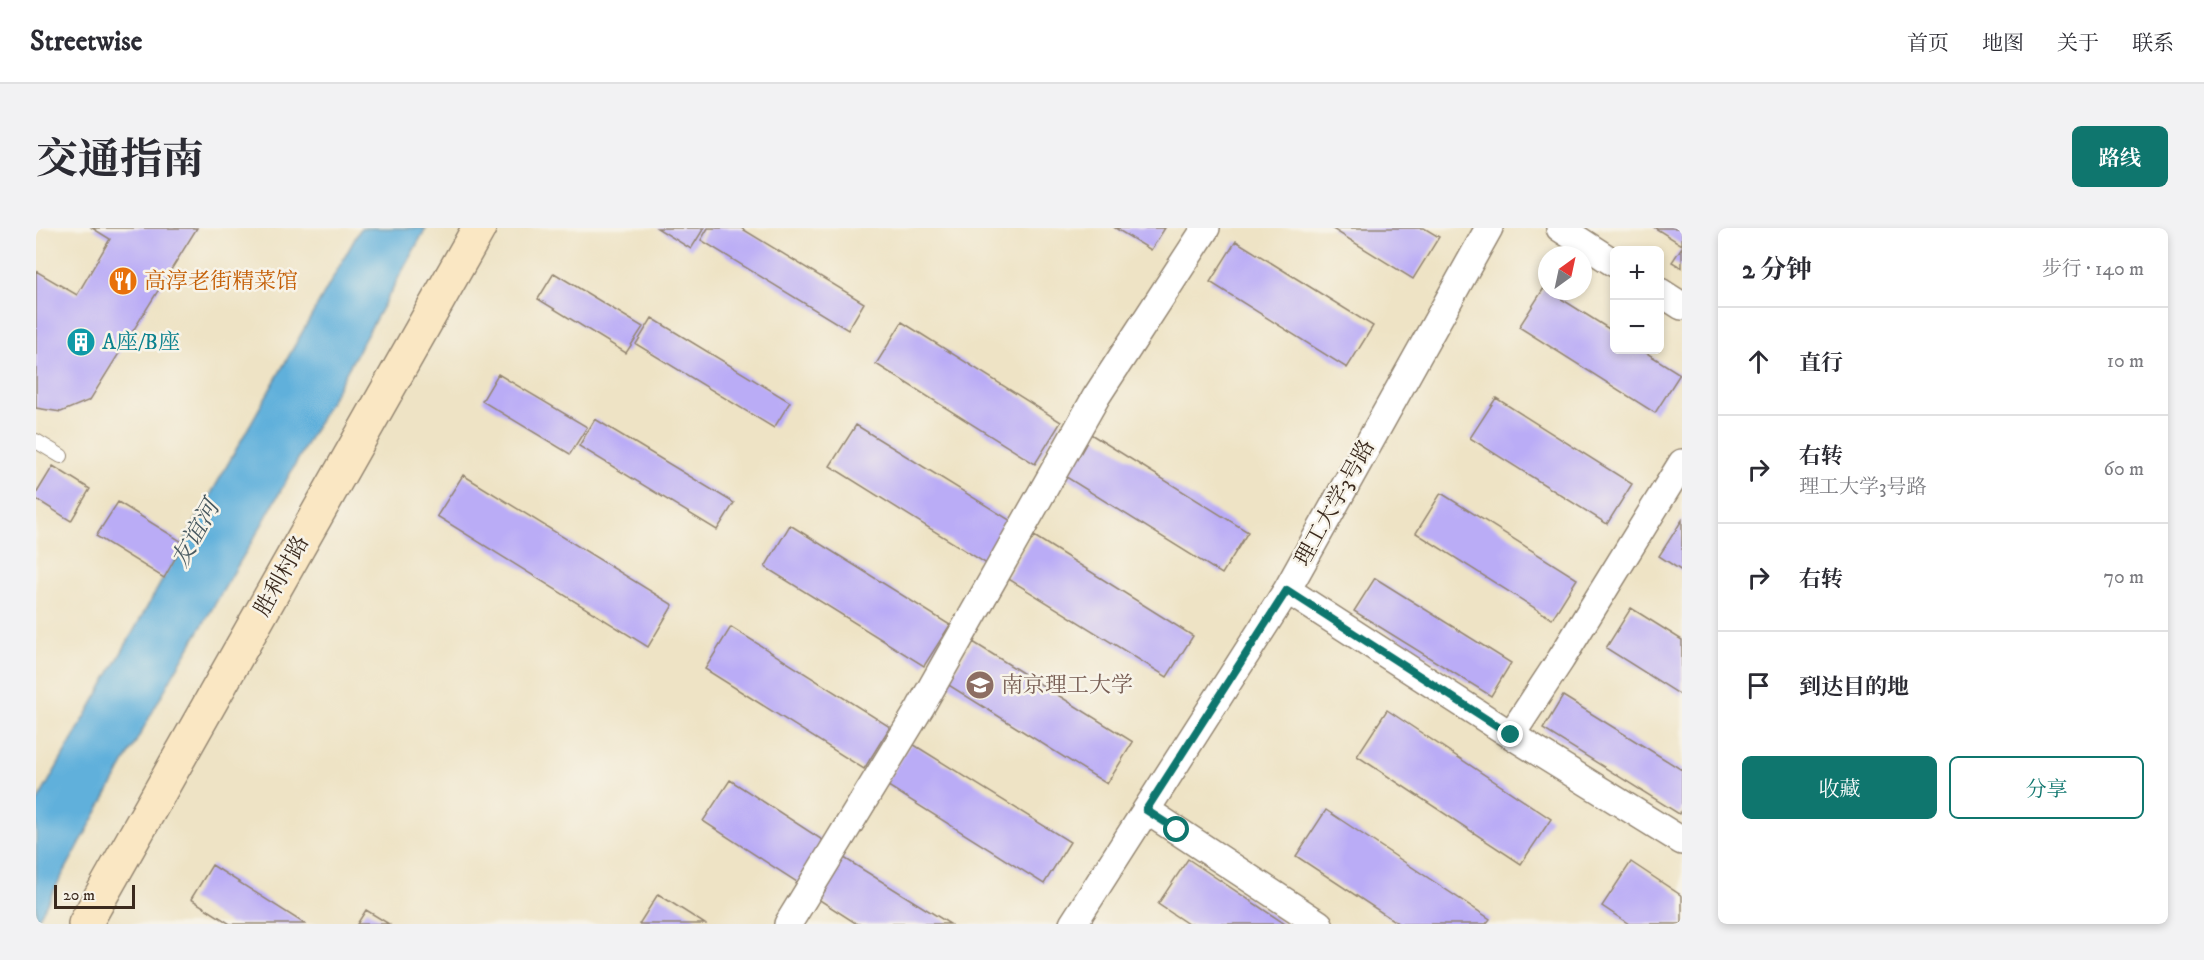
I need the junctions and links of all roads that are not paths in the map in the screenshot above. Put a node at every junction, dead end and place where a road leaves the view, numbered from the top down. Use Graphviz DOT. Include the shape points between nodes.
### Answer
graph roads {
  1 [pos="1206,228"];
  2 [pos="1489,228"];
  3 [pos="1560,228"];
  4 [pos="467,232"];
  5 [pos="1610,260"];
  6 [pos="1664,295"];
  7 [pos="1682,306"];
  8 [pos="36,441"];
  9 [pos="61,456"];
  10 [pos="1682,463"];
  11 [pos="1287,590"];
  12 [pos="1511,735"];
  13 [pos="1146,810"];
  14 [pos="1682,841"];
  15 [pos="85,924"];
  16 [pos="788,924"];
  17 [pos="1073,924"];
  18 [pos="1319,924"];
  1 -- 16 [label="street" via="1096,397 920,708"];
  2 -- 11 [label="street, 理工大学3号路"];
  3 -- 5 [label="street"];
  4 -- 15 [label="street, 胜利村路"];
  6 -- 7 [label="street"];
  8 -- 9 [label="lane"];
  10 -- 12 [label="street"];
  11 -- 12 [label="street"];
  11 -- 13 [label="street, 理工大学3号路"];
  12 -- 14 [label="street"];
  13 -- 17 [label="street, 理工大学3号路"];
  13 -- 18 [label="street"];
}
